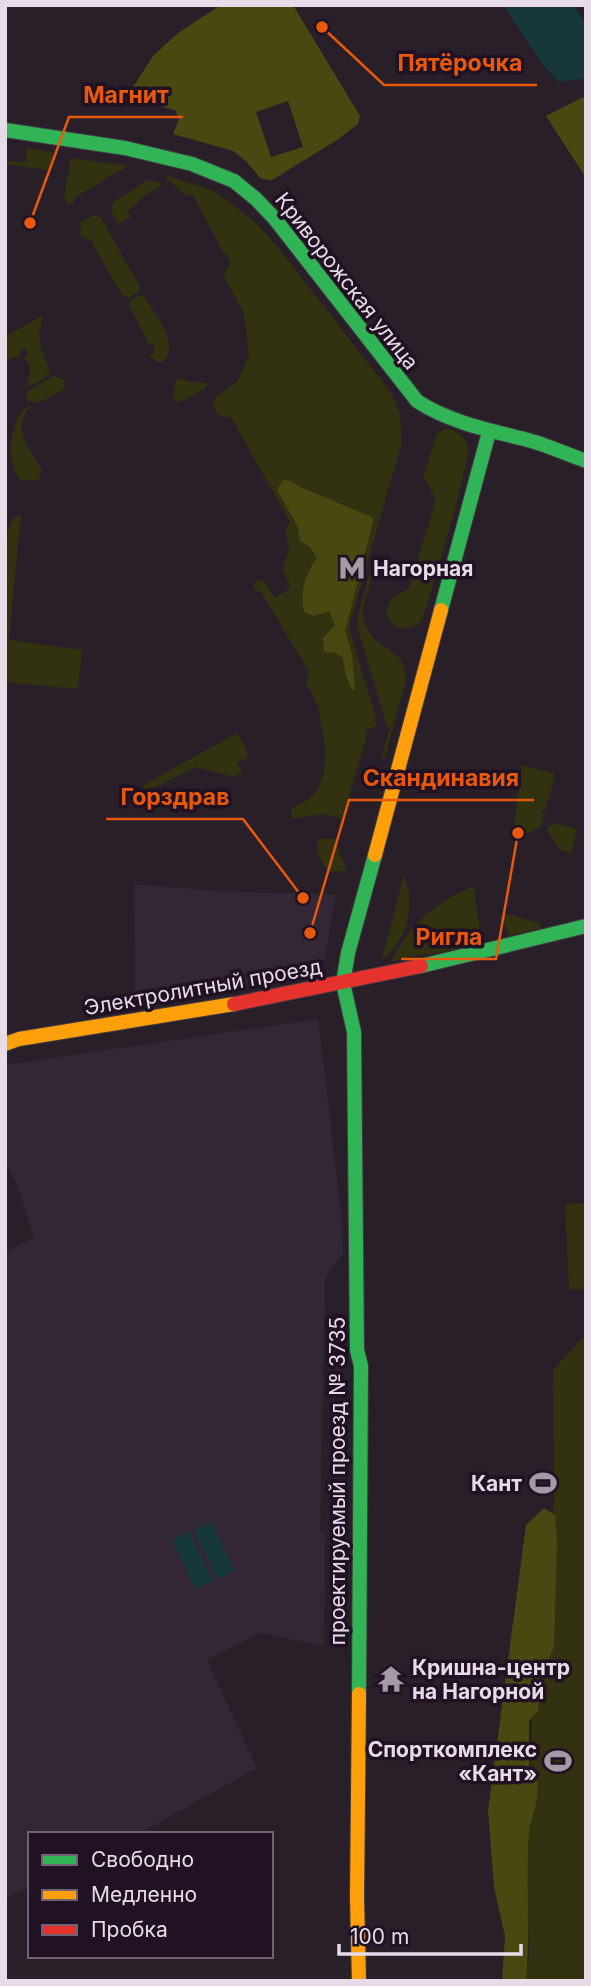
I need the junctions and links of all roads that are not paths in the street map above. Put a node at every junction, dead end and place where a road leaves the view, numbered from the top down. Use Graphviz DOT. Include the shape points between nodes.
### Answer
graph roads {
  1 [pos="5,130"];
  2 [pos="489,432"];
  3 [pos="586,461"];
  4 [pos="586,926"];
  5 [pos="343,983"];
  6 [pos="10,1041"];
  7 [pos="359,1981"];
  1 -- 2 [label="street, Криворожская улица" via="125,148 192,164 234,181 275,219 417,401"];
  2 -- 3 [label="street, Криворожская улица" via="526,439"];
  2 -- 5 [label="street, Электролитный проезд"];
  4 -- 5 [label="street"];
  5 -- 6 [label="street, Электролитный проезд"];
  5 -- 7 [label="street, проектируемый проезд № 3735" via="354,1032 357,1350 361,1366"];
}
